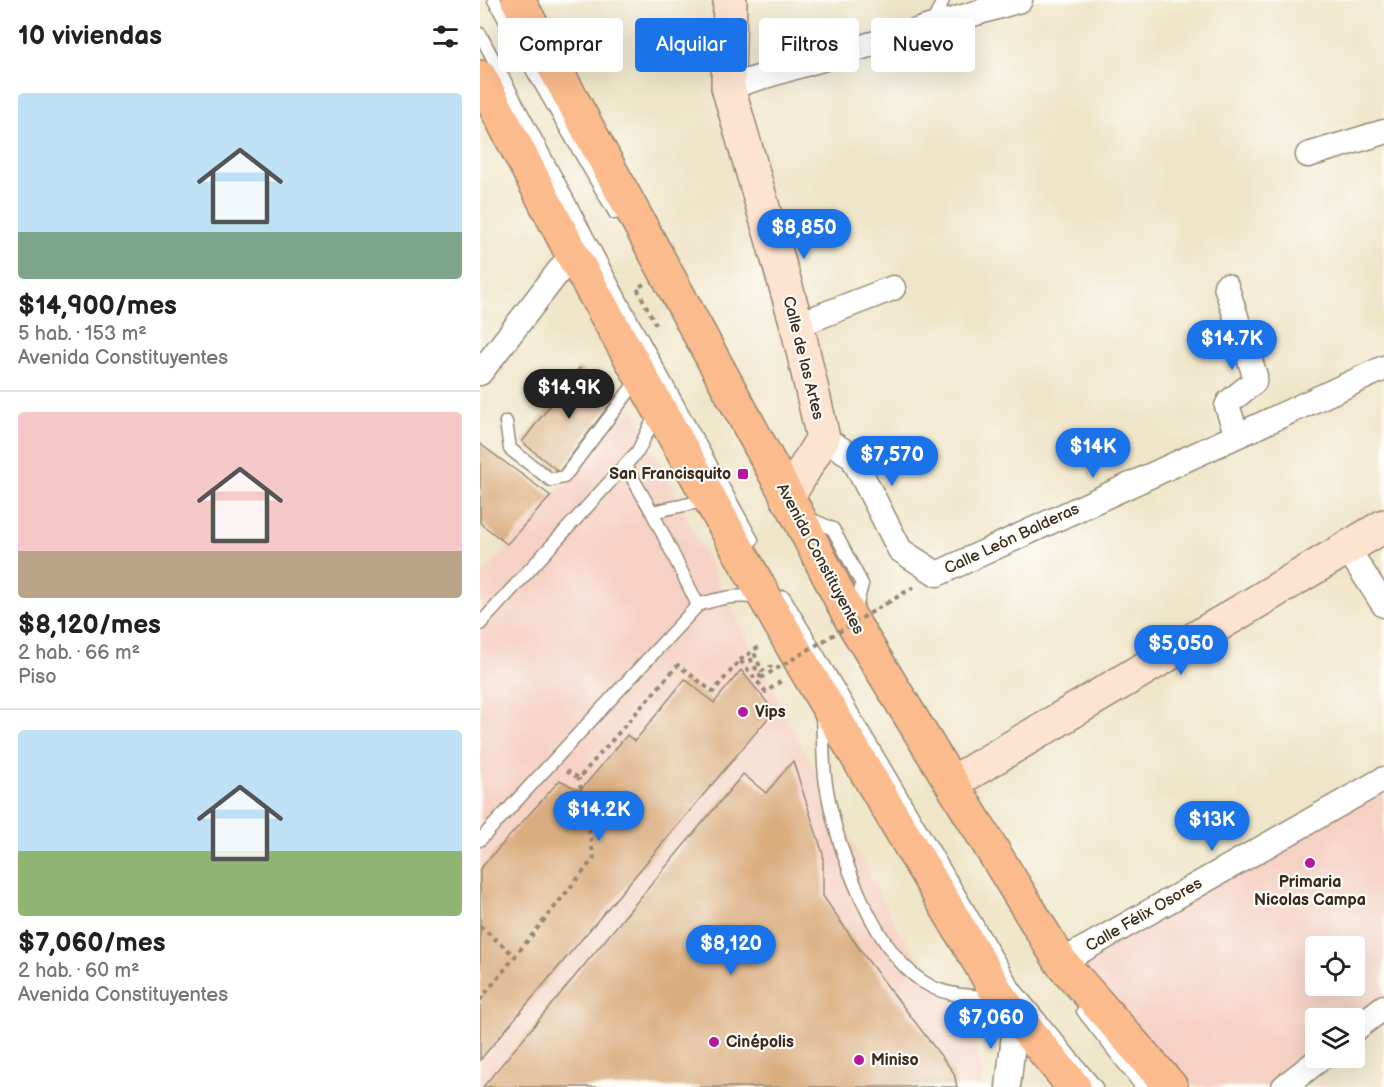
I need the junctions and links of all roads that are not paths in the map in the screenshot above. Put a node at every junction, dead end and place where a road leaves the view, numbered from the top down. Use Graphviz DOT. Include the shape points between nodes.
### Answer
graph roads {
  1 [pos="494,0"];
  2 [pos="518,0"];
  3 [pos="730,0"];
  4 [pos="943,0"];
  5 [pos="1020,0"];
  6 [pos="935,18"];
  7 [pos="959,18"];
  8 [pos="480,34"];
  9 [pos="871,44"];
  10 [pos="728,87"];
  11 [pos="484,96"];
  12 [pos="1384,132"];
  13 [pos="1308,155"];
  14 [pos="624,227"];
  15 [pos="572,254"];
  16 [pos="1226,286"];
  17 [pos="893,288"];
  18 [pos="671,309"];
  19 [pos="797,326"];
  20 [pos="1384,368"];
  21 [pos="480,373"];
  22 [pos="641,375"];
  23 [pos="659,408"];
  24 [pos="506,422"];
  25 [pos="1237,435"];
  26 [pos="823,438"];
  27 [pos="625,465"];
  28 [pos="709,499"];
  29 [pos="791,505"];
  30 [pos="652,512"];
  31 [pos="1384,526"];
  32 [pos="1347,548"];
  33 [pos="759,553"];
  34 [pos="771,591"];
  35 [pos="699,605"];
  36 [pos="1384,605"];
  37 [pos="480,624"];
  38 [pos="851,632"];
  39 [pos="821,695"];
  40 [pos="1384,779"];
  41 [pos="945,787"];
  42 [pos="480,840"];
  43 [pos="1055,968"];
  44 [pos="1077,1003"];
  45 [pos="1384,1007"];
  46 [pos="1008,1008"];
  47 [pos="1365,1022"];
  48 [pos="1308,1068"];
  49 [pos="1008,1087"];
  50 [pos="1074,1087"];
  51 [pos="1096,1087"];
  52 [pos="1142,1087"];
  53 [pos="1171,1087"];
  54 [pos="1284,1087"];
  1 -- 14 [label="lane"];
  2 -- 29 [label="main road, Avenida Constituyentes"];
  3 -- 10 [label="street, Calle de las Artes"];
  4 -- 6 [label="lane"];
  5 -- 7 [label="street"];
  8 -- 33 [label="lane"];
  9 -- 10 [label="street"];
  10 -- 19 [label="street, Calle de las Artes"];
  11 -- 15 [label="main road"];
  12 -- 13 [label="street"];
  15 -- 21 [label="street"];
  15 -- 22 [label="main road"];
  16 -- 25 [label="street" via="1255,376 1254,382 1227,406"];
  17 -- 19 [label="street"];
  18 -- 38 [label="lane" via="790,515"];
  19 -- 26 [label="street, Calle de las Artes"];
  20 -- 25 [label="street, Calle León Balderas"];
  22 -- 23 [label="main road"];
  22 -- 24 [label="lane" via="564,477 551,480 510,449"];
  23 -- 27 [label="lane" via="638,451"];
  23 -- 28 [label="main road"];
  25 -- 26 [label="street, Calle León Balderas" via="937,574 900,550 852,456"];
  26 -- 29 [label="street, Calle de las Artes"];
  27 -- 30 [label="lane"];
  27 -- 37 [label="lane"];
  28 -- 30 [label="lane"];
  28 -- 34 [label="main road"];
  29 -- 38 [label="main road, Avenida Constituyentes"];
  30 -- 35 [label="lane"];
  31 -- 32 [label="street"];
  32 -- 36 [label="street"];
  32 -- 41 [label="street"];
  34 -- 35 [label="lane"];
  34 -- 39 [label="main road"];
  34 -- 51 [label="lane" via="1015,989"];
  35 -- 42 [label="lane"];
  38 -- 41 [label="main road, Avenida Constituyentes"];
  39 -- 46 [label="main road"];
  39 -- 46 [label="lane" via="826,789 854,881 879,935 901,963 931,987"];
  40 -- 43 [label="street, Calle Félix Osores"];
  41 -- 43 [label="main road, Avenida Constituyentes"];
  43 -- 53 [label="main road, Avenida Constituyentes"];
  44 -- 52 [label="lane"];
  45 -- 47 [label="street"];
  46 -- 49 [label="street"];
  46 -- 50 [label="main road"];
  48 -- 54 [label="street"];
}
